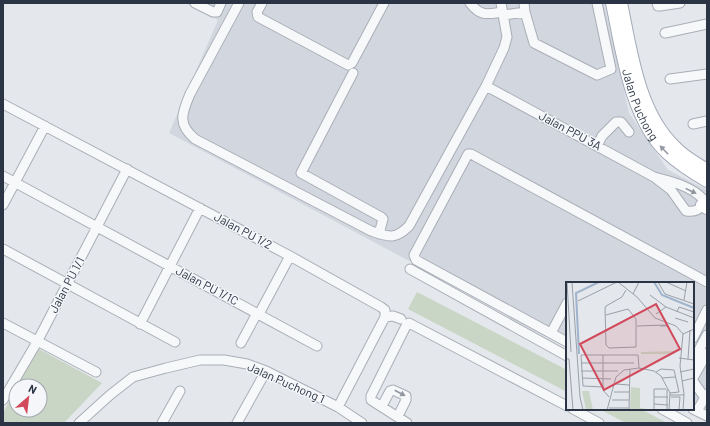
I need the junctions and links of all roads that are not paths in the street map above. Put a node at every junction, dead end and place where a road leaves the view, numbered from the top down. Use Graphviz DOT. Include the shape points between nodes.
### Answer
graph roads {
  1 [pos="195,3"];
  2 [pos="221,3"];
  3 [pos="239,3"];
  4 [pos="262,3"];
  5 [pos="384,3"];
  6 [pos="470,3"];
  7 [pos="597,3"];
  8 [pos="612,3"];
  9 [pos="621,3"];
  10 [pos="657,3"];
  11 [pos="680,3"];
  12 [pos="525,7"];
  13 [pos="503,10"];
  14 [pos="707,24"];
  15 [pos="665,33"];
  16 [pos="353,73"];
  17 [pos="706,75"];
  18 [pos="670,80"];
  19 [pos="486,86"];
  20 [pos="3,104"];
  21 [pos="707,121"];
  22 [pos="693,124"];
  23 [pos="45,126"];
  24 [pos="629,132"];
  25 [pos="597,146"];
  26 [pos="127,170"];
  27 [pos="707,170"];
  28 [pos="3,176"];
  29 [pos="654,177"];
  30 [pos="707,182"];
  31 [pos="15,183"];
  32 [pos="3,205"];
  33 [pos="705,206"];
  34 [pos="200,208"];
  35 [pos="97,227"];
  36 [pos="379,234"];
  37 [pos="3,249"];
  38 [pos="290,256"];
  39 [pos="170,267"];
  40 [pos="410,269"];
  41 [pos="707,282"];
  42 [pos="67,284"];
  43 [pos="566,305"];
  44 [pos="707,310"];
  45 [pos="258,314"];
  46 [pos="385,317"];
  47 [pos="401,319"];
  48 [pos="3,324"];
  49 [pos="140,324"];
  50 [pos="551,333"];
  51 [pos="707,335"];
  52 [pos="694,336"];
  53 [pos="566,341"];
  54 [pos="37,342"];
  55 [pos="175,342"];
  56 [pos="241,342"];
  57 [pos="317,346"];
  58 [pos="707,353"];
  59 [pos="566,355"];
  60 [pos="694,359"];
  61 [pos="266,371"];
  62 [pos="96,372"];
  63 [pos="694,376"];
  64 [pos="694,382"];
  65 [pos="180,391"];
  66 [pos="706,396"];
  67 [pos="3,398"];
  68 [pos="566,405"];
  69 [pos="382,406"];
  70 [pos="338,407"];
  71 [pos="575,410"];
  72 [pos="664,410"];
  73 [pos="695,410"];
  74 [pos="398,416"];
  75 [pos="707,416"];
  76 [pos="79,423"];
  77 [pos="162,423"];
  78 [pos="237,423"];
  79 [pos="362,423"];
  80 [pos="407,423"];
  81 [pos="599,423"];
  82 [pos="687,423"];
  1 -- 2 [label="street" via="213,12 217,12"];
  3 -- 36 [label="street" via="190,94 184,108 183,125 195,139"];
  4 -- 5 [label="street" via="257,12 258,17 348,65 352,63"];
  6 -- 13 [label="street" via="480,13"];
  7 -- 12 [label="street" via="611,69 597,75 534,43"];
  30 -- 8 [label="main road, Jalan Puchong, one-way" via="667,153 642,116 630,85"];
  9 -- 27 [label="main road, Jalan Puchong" via="638,80 652,114 673,146"];
  10 -- 11 [label="street" via="658,6"];
  12 -- 13 [label="street"];
  13 -- 19 [label="street" via="507,37"];
  14 -- 15 [label="street"];
  16 -- 36 [label="street" via="301,173 381,217 383,219"];
  17 -- 18 [label="street"];
  19 -- 25 [label="street, Jalan PPU 3A"];
  19 -- 36 [label="street" via="409,226 393,237"];
  20 -- 23 [label="street, Jalan PU 1/2"];
  21 -- 22 [label="street"];
  23 -- 26 [label="street, Jalan PU 1/2"];
  23 -- 31 [label="street"];
  24 -- 25 [label="street" via="621,122 616,122 602,136"];
  25 -- 29 [label="street, Jalan PPU 3A"];
  26 -- 34 [label="street, Jalan PU 1/2"];
  26 -- 35 [label="street, Jalan PU 1/1"];
  28 -- 31 [label="street, Jalan PU 1/1C"];
  29 -- 33 [label="street, Jalan PPU 3A, one-way" via="672,182 699,195"];
  29 -- 33 [label="street, Jalan PPU 3A" via="671,190 686,211 693,212"];
  31 -- 32 [label="street"];
  31 -- 35 [label="street, Jalan PU 1/1C"];
  34 -- 38 [label="street, Jalan PU 1/2"];
  34 -- 39 [label="street"];
  35 -- 39 [label="street, Jalan PU 1/1C"];
  35 -- 42 [label="street, Jalan PU 1/1"];
  37 -- 42 [label="street"];
  38 -- 45 [label="street"];
  38 -- 46 [label="street, Jalan PU 1/2" via="381,307 385,310"];
  39 -- 45 [label="street, Jalan PU 1/1C"];
  39 -- 49 [label="street"];
  40 -- 59 [label="street"];
  41 -- 50 [label="street" via="468,154 414,255 416,260"];
  42 -- 49 [label="street"];
  42 -- 54 [label="street, Jalan PU 1/1"];
  43 -- 50 [label="street"];
  44 -- 52 [label="street"];
  45 -- 56 [label="street"];
  45 -- 57 [label="street, Jalan PU 1/1C"];
  46 -- 47 [label="street"];
  46 -- 70 [label="street"];
  48 -- 54 [label="street"];
  49 -- 55 [label="street"];
  50 -- 53 [label="street"];
  51 -- 60 [label="street"];
  54 -- 62 [label="street"];
  54 -- 67 [label="street, Jalan PU 1/1"];
  58 -- 63 [label="street"];
  61 -- 70 [label="street, Jalan Puchong 1"];
  61 -- 76 [label="street, Jalan Puchong 1" via="224,360 200,360 133,377"];
  61 -- 78 [label="street"];
  64 -- 66 [label="street"];
  65 -- 77 [label="street"];
  66 -- 73 [label="street"];
  68 -- 69 [label="street" via="409,323 371,396 371,400"];
  69 -- 74 [label="street"];
  69 -- 74 [label="street, one-way" via="390,391 406,396"];
  70 -- 79 [label="street, Jalan Puchong 1"];
  71 -- 81 [label="street"];
  72 -- 82 [label="street"];
  73 -- 75 [label="street"];
  74 -- 80 [label="street"];
}
